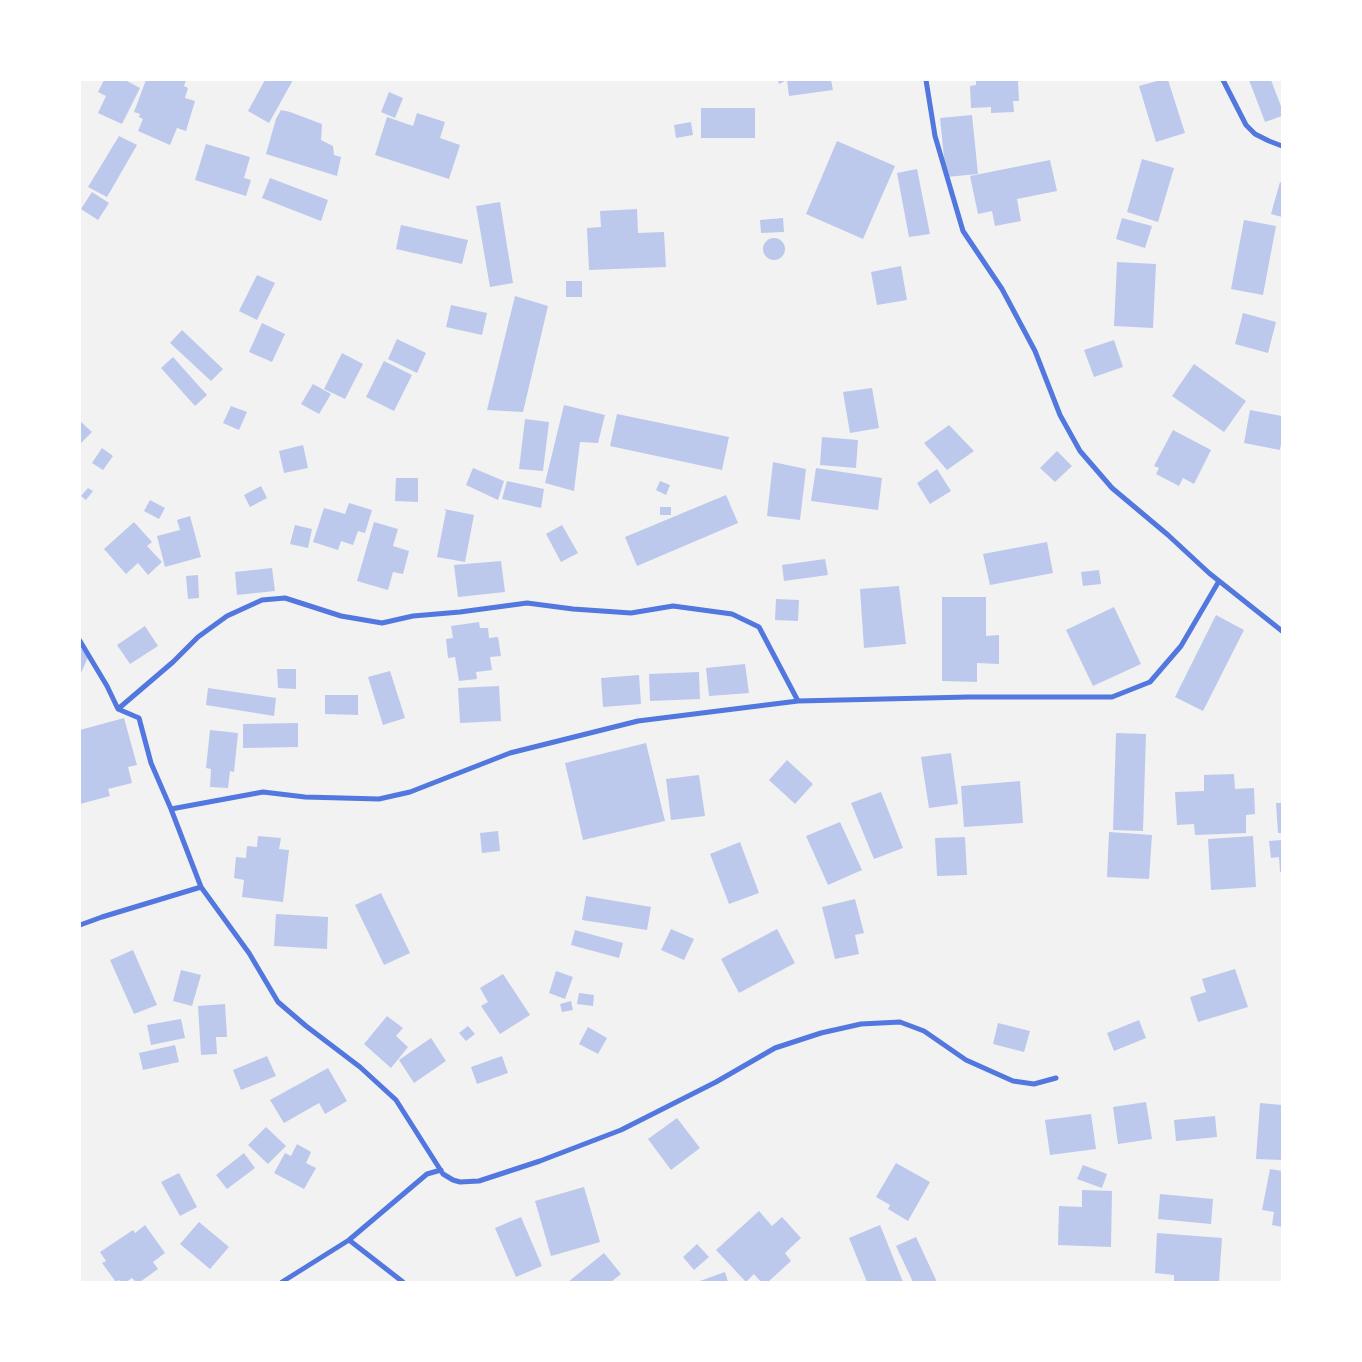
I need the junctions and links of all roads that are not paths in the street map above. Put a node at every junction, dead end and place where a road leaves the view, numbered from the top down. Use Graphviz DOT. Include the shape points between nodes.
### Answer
graph roads {
  1 [pos="926,80"];
  2 [pos="1223,80"];
  3 [pos="1282,146"];
  4 [pos="1219,581"];
  5 [pos="1282,631"];
  6 [pos="80,641"];
  7 [pos="798,701"];
  8 [pos="118,709"];
  9 [pos="171,809"];
  10 [pos="201,887"];
  11 [pos="80,925"];
  12 [pos="1056,1078"];
  13 [pos="441,1170"];
  14 [pos="349,1240"];
  15 [pos="282,1282"];
  16 [pos="403,1282"];
  1 -- 4 [label="street" via="936,136 964,231 1002,289 1035,351 1060,415 1080,451 1112,488"];
  2 -- 3 [label="street" via="1246,125 1262,138"];
  4 -- 5 [label="street"];
  4 -- 7 [label="street" via="1182,646 1150,682 1112,697"];
  6 -- 8 [label="street"];
  7 -- 8 [label="street" via="759,626 732,614 673,606 631,613 527,603 413,616 382,623 341,616 285,598 262,600 228,616 198,637"];
  7 -- 9 [label="street" via="638,721 510,753 410,792 379,799 262,792"];
  8 -- 9 [label="street" via="138,718 151,763"];
  9 -- 10 [label="street"];
  10 -- 11 [label="street"];
  10 -- 13 [label="street" via="249,953 278,1002 396,1100"];
  12 -- 13 [label="street" via="1034,1084 1013,1081 966,1060 924,1031 900,1022 861,1024 775,1048 621,1130 540,1161 479,1180 460,1182"];
  13 -- 14 [label="street" via="427,1174"];
  14 -- 15 [label="street"];
  14 -- 16 [label="street"];
}
